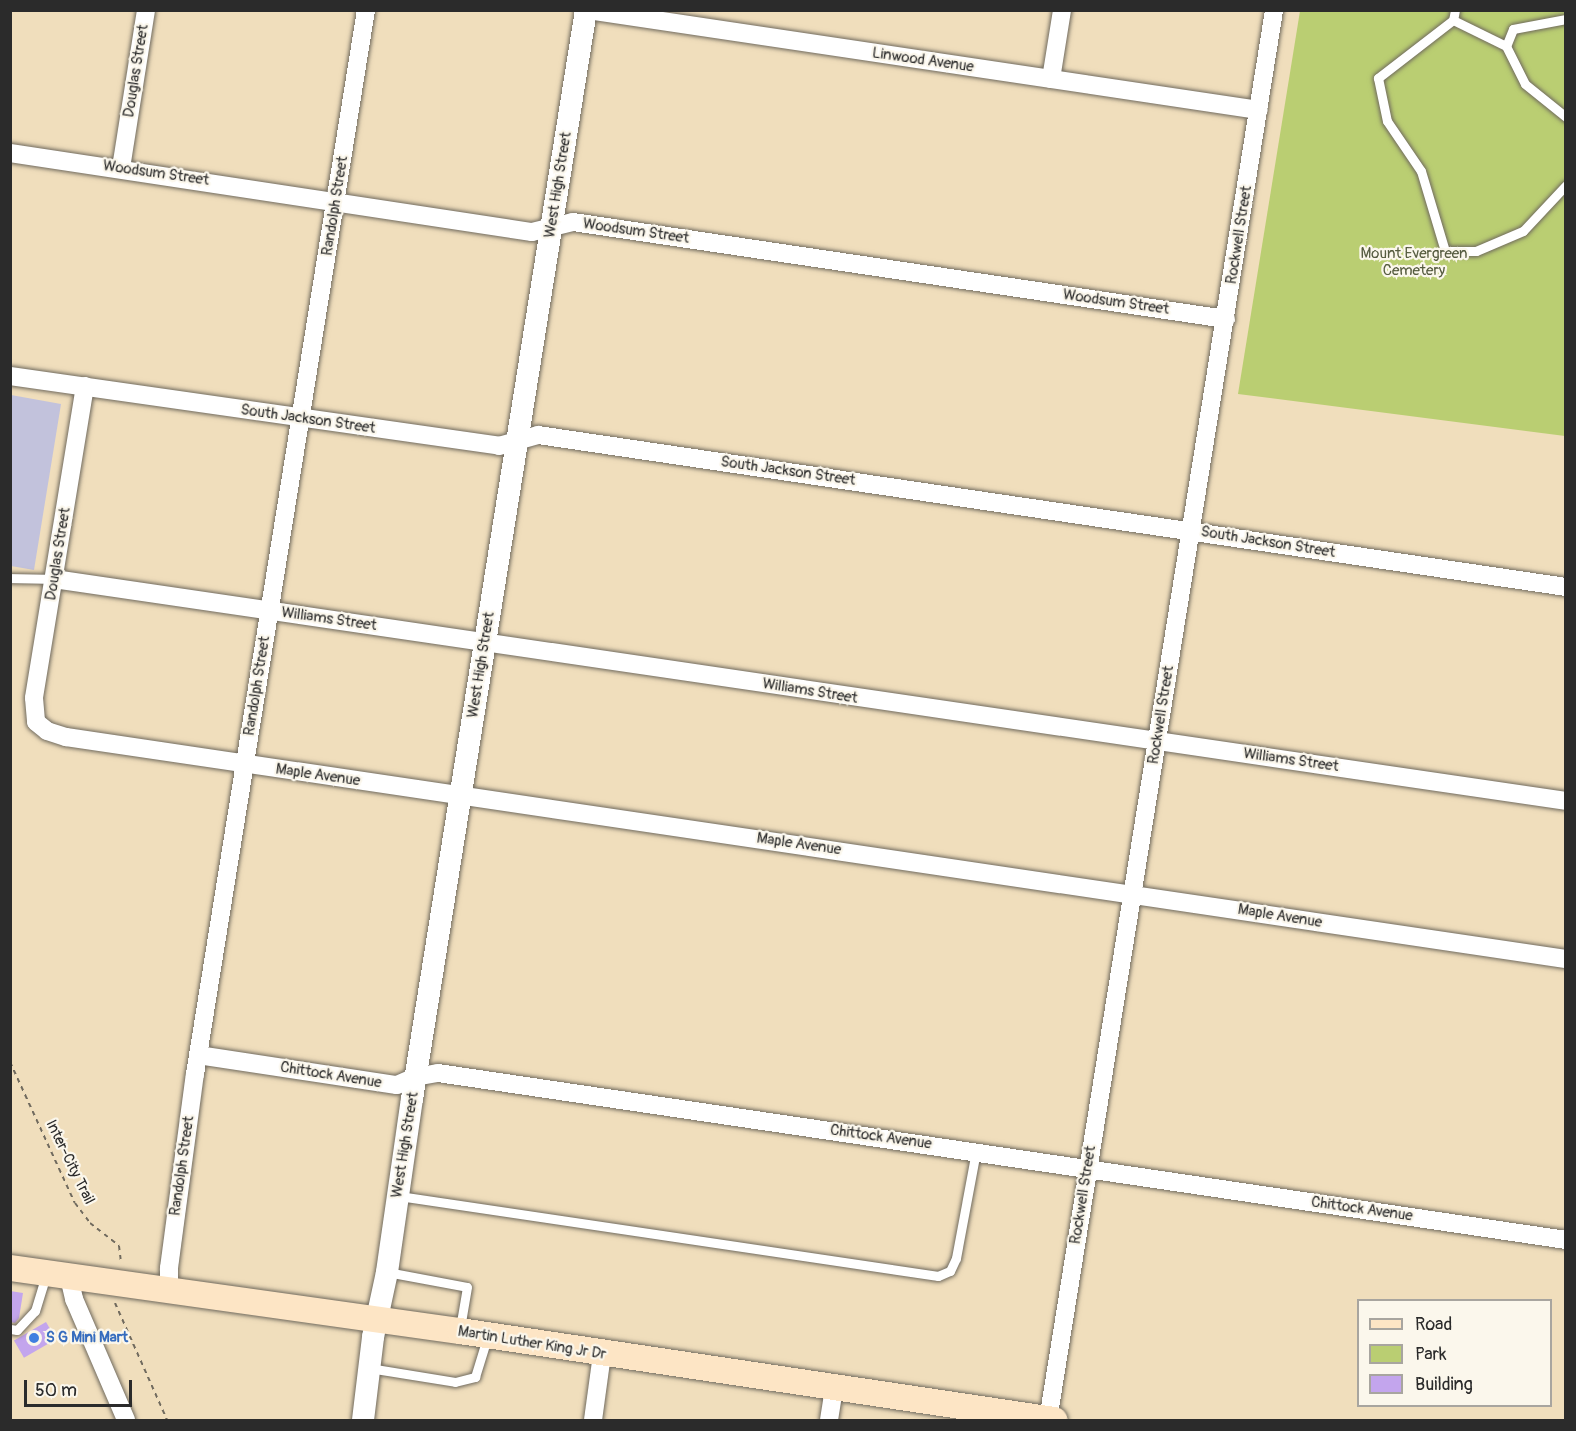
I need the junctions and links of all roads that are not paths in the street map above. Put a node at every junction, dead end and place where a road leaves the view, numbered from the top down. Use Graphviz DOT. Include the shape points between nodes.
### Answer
graph roads {
  1 [pos="146,10"];
  2 [pos="366,10"];
  3 [pos="587,10"];
  4 [pos="1062,10"];
  5 [pos="1274,10"];
  6 [pos="1454,15"];
  7 [pos="1566,19"];
  8 [pos="1506,46"];
  9 [pos="1051,79"];
  10 [pos="1259,110"];
  11 [pos="1566,117"];
  12 [pos="10,153"];
  13 [pos="121,168"];
  14 [pos="1566,185"];
  15 [pos="336,201"];
  16 [pos="551,228"];
  17 [pos="1226,319"];
  18 [pos="10,376"];
  19 [pos="85,386"];
  20 [pos="301,418"];
  21 [pos="517,439"];
  22 [pos="1192,531"];
  23 [pos="10,578"];
  24 [pos="54,579"];
  25 [pos="1566,587"];
  26 [pos="269,610"];
  27 [pos="485,642"];
  28 [pos="36,722"];
  29 [pos="1157,740"];
  30 [pos="246,764"];
  31 [pos="461,795"];
  32 [pos="1566,801"];
  33 [pos="1132,894"];
  34 [pos="1566,959"];
  35 [pos="198,1055"];
  36 [pos="415,1077"];
  37 [pos="976,1151"];
  38 [pos="1087,1168"];
  39 [pos="397,1196"];
  40 [pos="1566,1240"];
  41 [pos="10,1268"];
  42 [pos="387,1272"];
  43 [pos="57,1275"];
  44 [pos="169,1291"];
  45 [pos="377,1319"];
  46 [pos="10,1329"];
  47 [pos="460,1331"];
  48 [pos="488,1336"];
  49 [pos="602,1354"];
  50 [pos="369,1368"];
  51 [pos="834,1388"];
  52 [pos="963,1414"];
  53 [pos="1003,1417"];
  54 [pos="126,1420"];
  55 [pos="363,1420"];
  56 [pos="593,1420"];
  57 [pos="829,1420"];
  58 [pos="1048,1420"];
  59 [pos="1054,1420"];
  1 -- 13 [label="street, Douglas Street"];
  2 -- 15 [label="street, Randolph Street"];
  3 -- 9 [label="street, Linwood Avenue"];
  3 -- 16 [label="street, West High Street"];
  4 -- 9 [label="street"];
  5 -- 10 [label="street, Rockwell Street"];
  6 -- 8 [label="lane"];
  6 -- 14 [label="lane" via="1378,78 1387,121 1422,171 1445,251 1476,251 1523,231"];
  7 -- 8 [label="lane" via="1513,29"];
  8 -- 11 [label="lane" via="1525,84"];
  9 -- 10 [label="street, Linwood Avenue"];
  10 -- 17 [label="street, Rockwell Street"];
  12 -- 13 [label="street, Woodsum Street"];
  13 -- 15 [label="street, Woodsum Street"];
  15 -- 16 [label="street, Woodsum Street" via="532,232"];
  15 -- 20 [label="street, Randolph Street"];
  16 -- 17 [label="street, Woodsum Street" via="573,222"];
  16 -- 21 [label="street, West High Street"];
  17 -- 22 [label="street, Rockwell Street"];
  18 -- 19 [label="street, South Jackson Street"];
  19 -- 20 [label="street, South Jackson Street"];
  19 -- 24 [label="street, Douglas Street"];
  20 -- 21 [label="street, South Jackson Street" via="499,446"];
  20 -- 26 [label="street, Randolph Street"];
  21 -- 22 [label="street, South Jackson Street" via="538,435"];
  21 -- 27 [label="street, West High Street"];
  22 -- 25 [label="street, South Jackson Street"];
  22 -- 29 [label="street, Rockwell Street"];
  23 -- 24 [label="lane"];
  24 -- 26 [label="street, Williams Street"];
  24 -- 28 [label="street, Douglas Street" via="34,698"];
  26 -- 27 [label="street, Williams Street"];
  26 -- 30 [label="street, Randolph Street"];
  27 -- 29 [label="street, Williams Street"];
  27 -- 31 [label="street, West High Street"];
  28 -- 30 [label="street, Maple Avenue" via="66,738"];
  29 -- 32 [label="street, Williams Street"];
  29 -- 33 [label="street, Rockwell Street"];
  30 -- 31 [label="street, Maple Avenue"];
  30 -- 35 [label="street, Randolph Street"];
  31 -- 33 [label="street, Maple Avenue"];
  31 -- 36 [label="street, West High Street"];
  33 -- 34 [label="street, Maple Avenue"];
  33 -- 38 [label="street, Rockwell Street"];
  35 -- 36 [label="street, Chittock Avenue" via="398,1085"];
  35 -- 44 [label="street, Randolph Street"];
  36 -- 37 [label="street, Chittock Avenue" via="438,1073"];
  36 -- 39 [label="street, West High Street"];
  37 -- 38 [label="street, Chittock Avenue"];
  37 -- 39 [label="lane" via="956,1258 950,1271 938,1276"];
  38 -- 40 [label="street, Chittock Avenue"];
  38 -- 58 [label="street, Rockwell Street"];
  39 -- 42 [label="street, West High Street"];
  41 -- 43 [label="main road, Martin Luther King Jr Dr"];
  42 -- 45 [label="street, West High Street"];
  42 -- 47 [label="lane" via="467,1287"];
  43 -- 44 [label="main road, Martin Luther King Jr Dr"];
  43 -- 46 [label="lane" via="35,1311 17,1330"];
  43 -- 54 [label="street" via="74,1299"];
  44 -- 45 [label="main road, Martin Luther King Jr Dr"];
  45 -- 47 [label="main road, Martin Luther King Jr Dr"];
  45 -- 50 [label="street, West High Street"];
  47 -- 48 [label="main road, Martin Luther King Jr Dr"];
  48 -- 49 [label="main road, Martin Luther King Jr Dr"];
  48 -- 50 [label="lane" via="475,1377 465,1380 455,1382"];
  49 -- 51 [label="main road, Martin Luther King Jr Dr"];
  49 -- 56 [label="street"];
  50 -- 55 [label="street, West High Street"];
  51 -- 52 [label="main road, Martin Luther King Jr Dr"];
  51 -- 57 [label="street"];
  52 -- 53 [label="main road, Martin Luther King Jr Dr"];
  53 -- 58 [label="main road, Martin Luther King Jr Dr"];
  58 -- 59 [label="main road, Martin Luther King Jr Dr"];
}
